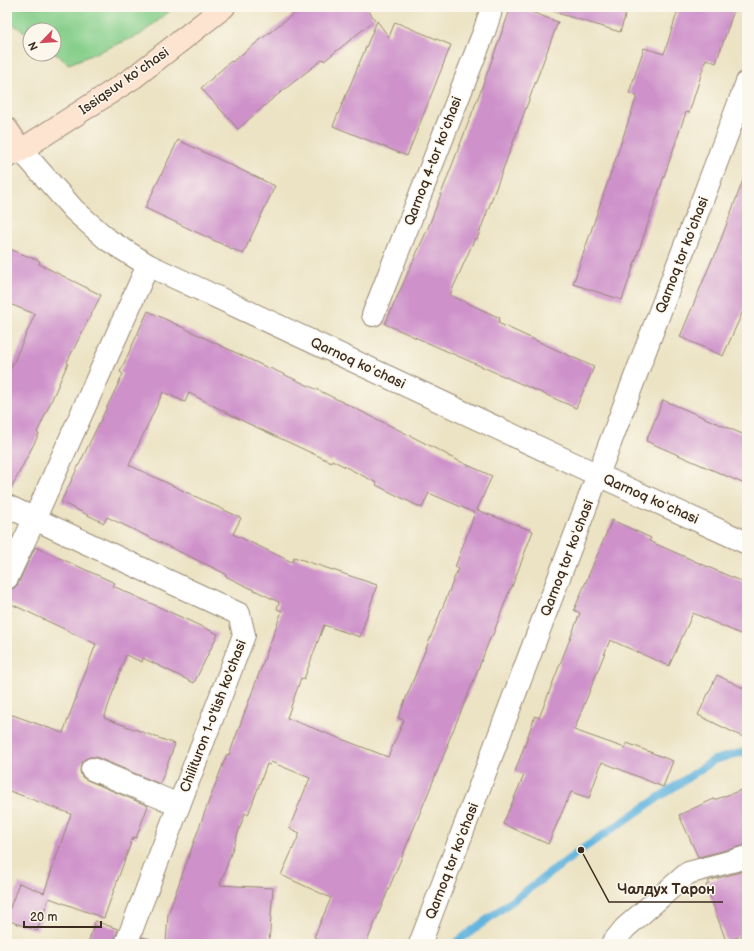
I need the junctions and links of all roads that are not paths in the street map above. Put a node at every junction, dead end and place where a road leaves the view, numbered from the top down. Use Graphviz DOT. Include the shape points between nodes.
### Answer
graph roads {
  1 [pos="224,7"];
  2 [pos="491,7"];
  3 [pos="747,82"];
  4 [pos="7,129"];
  5 [pos="14,153"];
  6 [pos="148,265"];
  7 [pos="373,315"];
  8 [pos="598,475"];
  9 [pos="7,506"];
  10 [pos="34,520"];
  11 [pos="747,543"];
  12 [pos="7,578"];
  13 [pos="92,769"];
  14 [pos="179,805"];
  15 [pos="747,857"];
  16 [pos="126,944"];
  17 [pos="420,944"];
  18 [pos="612,944"];
  1 -- 5 [label="street, Issiqsuv koʻchasi" via="133,78"];
  2 -- 7 [label="street, Qarnoq 4-tor koʻchasi" via="484,32"];
  3 -- 8 [label="street, Qarnoq tor koʻchasi"];
  4 -- 5 [label="street, Qarnoq koʻchasi"];
  5 -- 6 [label="street, Qarnoq koʻchasi" via="108,240"];
  6 -- 8 [label="street, Qarnoq koʻchasi"];
  6 -- 10 [label="street"];
  8 -- 11 [label="street, Qarnoq koʻchasi"];
  8 -- 17 [label="street, Qarnoq tor koʻchasi"];
  9 -- 10 [label="street, Chilituron 1-o'tish ko'chasi"];
  10 -- 12 [label="street"];
  10 -- 14 [label="street, Chilituron 1-o'tish ko'chasi" via="239,614 244,635"];
  13 -- 14 [label="street"];
  14 -- 16 [label="street, Chilituron 1-o'tish ko'chasi"];
  15 -- 18 [label="street" via="688,873 625,928"];
}
